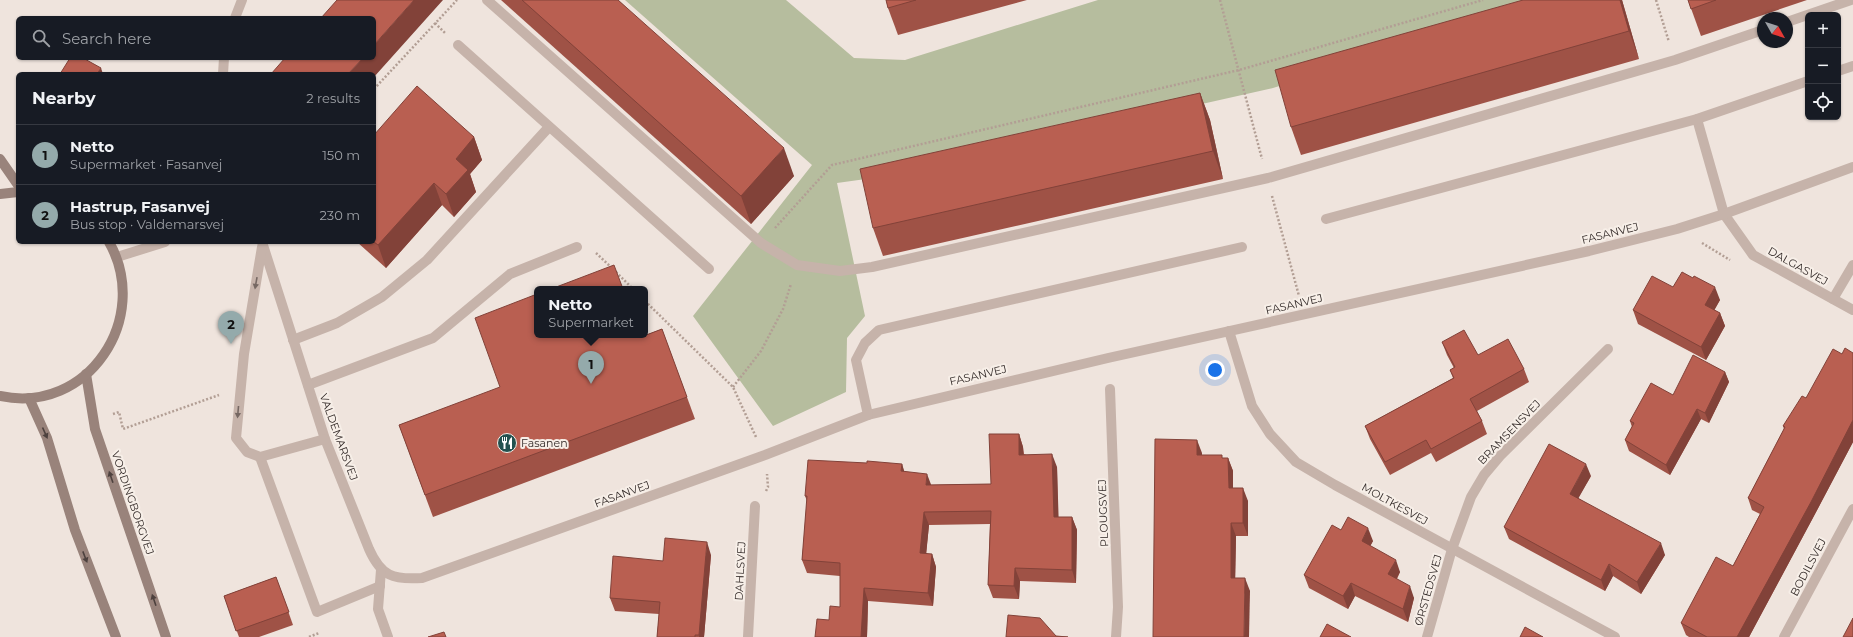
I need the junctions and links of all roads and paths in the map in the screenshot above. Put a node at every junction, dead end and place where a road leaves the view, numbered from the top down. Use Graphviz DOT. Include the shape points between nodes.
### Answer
graph roads {
  1 [pos="242,0"];
  2 [pos="457,0"];
  3 [pos="487,0"];
  4 [pos="1483,0"];
  5 [pos="1656,0"];
  6 [pos="1851,0"];
  7 [pos="236,16"];
  8 [pos="1793,20"];
  9 [pos="1757,32"];
  10 [pos="458,45"];
  11 [pos="224,60"];
  12 [pos="1675,60"];
  13 [pos="1853,66"];
  14 [pos="1841,70"];
  15 [pos="223,72"];
  16 [pos="1805,82"];
  17 [pos="376,87"];
  18 [pos="1697,119"];
  19 [pos="549,126"];
  20 [pos="0,159"];
  21 [pos="1853,166"];
  22 [pos="16,182"];
  23 [pos="16,192"];
  24 [pos="0,194"];
  25 [pos="1724,214"];
  26 [pos="1326,219"];
  27 [pos="761,243"];
  28 [pos="110,244"];
  29 [pos="159,244"];
  30 [pos="262,244"];
  31 [pos="262,244"];
  32 [pos="577,247"];
  33 [pos="1242,247"];
  34 [pos="117,257"];
  35 [pos="797,265"];
  36 [pos="1853,265"];
  37 [pos="709,269"];
  38 [pos="630,286"];
  39 [pos="1833,299"];
  40 [pos="648,304"];
  41 [pos="1853,310"];
  42 [pos="1229,331"];
  43 [pos="293,340"];
  44 [pos="1608,349"];
  45 [pos="86,374"];
  46 [pos="308,385"];
  47 [pos="240,387"];
  48 [pos="733,388"];
  49 [pos="1110,389"];
  50 [pos="0,396"];
  51 [pos="29,398"];
  52 [pos="868,415"];
  53 [pos="93,422"];
  54 [pos="325,439"];
  55 [pos="765,456"];
  56 [pos="260,458"];
  57 [pos="755,506"];
  58 [pos="1853,509"];
  59 [pos="1452,549"];
  60 [pos="381,570"];
  61 [pos="380,586"];
  62 [pos="116,637"];
  63 [pos="166,637"];
  64 [pos="388,637"];
  65 [pos="748,637"];
  66 [pos="1116,637"];
  67 [pos="1427,637"];
  68 [pos="1615,637"];
  69 [pos="1784,637"];
  1 -- 7 [label="street"];
  2 -- 17 [label="path"];
  3 -- 27 [label="street"];
  4 -- 27 [label="path" via="1239,70 832,165"];
  5 -- 12 [label="path"];
  6 -- 8 [label="street"];
  9 -- 12 [label="street"];
  10 -- 19 [label="street"];
  11 -- 15 [label="street"];
  12 -- 35 [label="street" via="1268,178 872,267 840,271"];
  13 -- 14 [label="street"];
  16 -- 18 [label="street"];
  18 -- 25 [label="street"];
  18 -- 26 [label="street"];
  19 -- 37 [label="street"];
  19 -- 43 [label="street" via="421,265 382,297 337,323"];
  20 -- 22 [label="main road"];
  21 -- 25 [label="street, FASANVEJ"];
  23 -- 24 [label="main road"];
  25 -- 39 [label="street, DALGASVEJ" via="1753,255"];
  25 -- 42 [label="street, FASANVEJ" via="1677,229 1589,251"];
  27 -- 35 [label="street"];
  28 -- 34 [label="main road"];
  29 -- 34 [label="street"];
  30 -- 43 [label="street, VALDEMARSVEJ"];
  31 -- 47 [label="street, one-way"];
  32 -- 38 [label="path" via="591,247"];
  32 -- 46 [label="street" via="510,274 433,338"];
  33 -- 52 [label="street" via="879,330 865,343 856,360"];
  34 -- 45 [label="main road" via="123,291 118,328 100,361"];
  35 -- 48 [label="path" via="783,309 761,351"];
  36 -- 39 [label="street"];
  39 -- 41 [label="street, DALGASVEJ"];
  40 -- 48 [label="path"];
  42 -- 52 [label="street, FASANVEJ"];
  42 -- 59 [label="street, MOLTKESVEJ" via="1252,406 1270,434 1296,462"];
  43 -- 46 [label="street, VALDEMARSVEJ"];
  44 -- 59 [label="street, BRAMSENSVEJ" via="1484,475 1471,497"];
  45 -- 51 [label="main road" via="69,386"];
  45 -- 53 [label="main road, VORDINGBORGVEJ"];
  46 -- 54 [label="street, VALDEMARSVEJ"];
  47 -- 53 [label="path" via="123,429 119,412"];
  47 -- 56 [label="street, one-way" via="236,438 247,452"];
  48 -- 55 [label="path"];
  49 -- 66 [label="street, PLOUGSVEJ" via="1118,607"];
  50 -- 51 [label="main road"];
  51 -- 62 [label="main road, one-way" via="47,438 75,530"];
  52 -- 55 [label="street, FASANVEJ"];
  63 -- 53 [label="main road, VORDINGBORGVEJ, one-way"];
  54 -- 56 [label="street"];
  54 -- 60 [label="street, VALDEMARSVEJ" via="375,564"];
  55 -- 57 [label="path" via="768,487"];
  55 -- 60 [label="street, FASANVEJ" via="422,578 399,578"];
  56 -- 61 [label="street" via="317,612"];
  57 -- 65 [label="street, DAHLSVEJ"];
  58 -- 69 [label="street, BODILSVEJ"];
  59 -- 67 [label="street, ØRSTEDSVEJ"];
  59 -- 68 [label="street, MOLTKESVEJ"];
  60 -- 61 [label="street"];
  61 -- 64 [label="street" via="378,609"];
}
